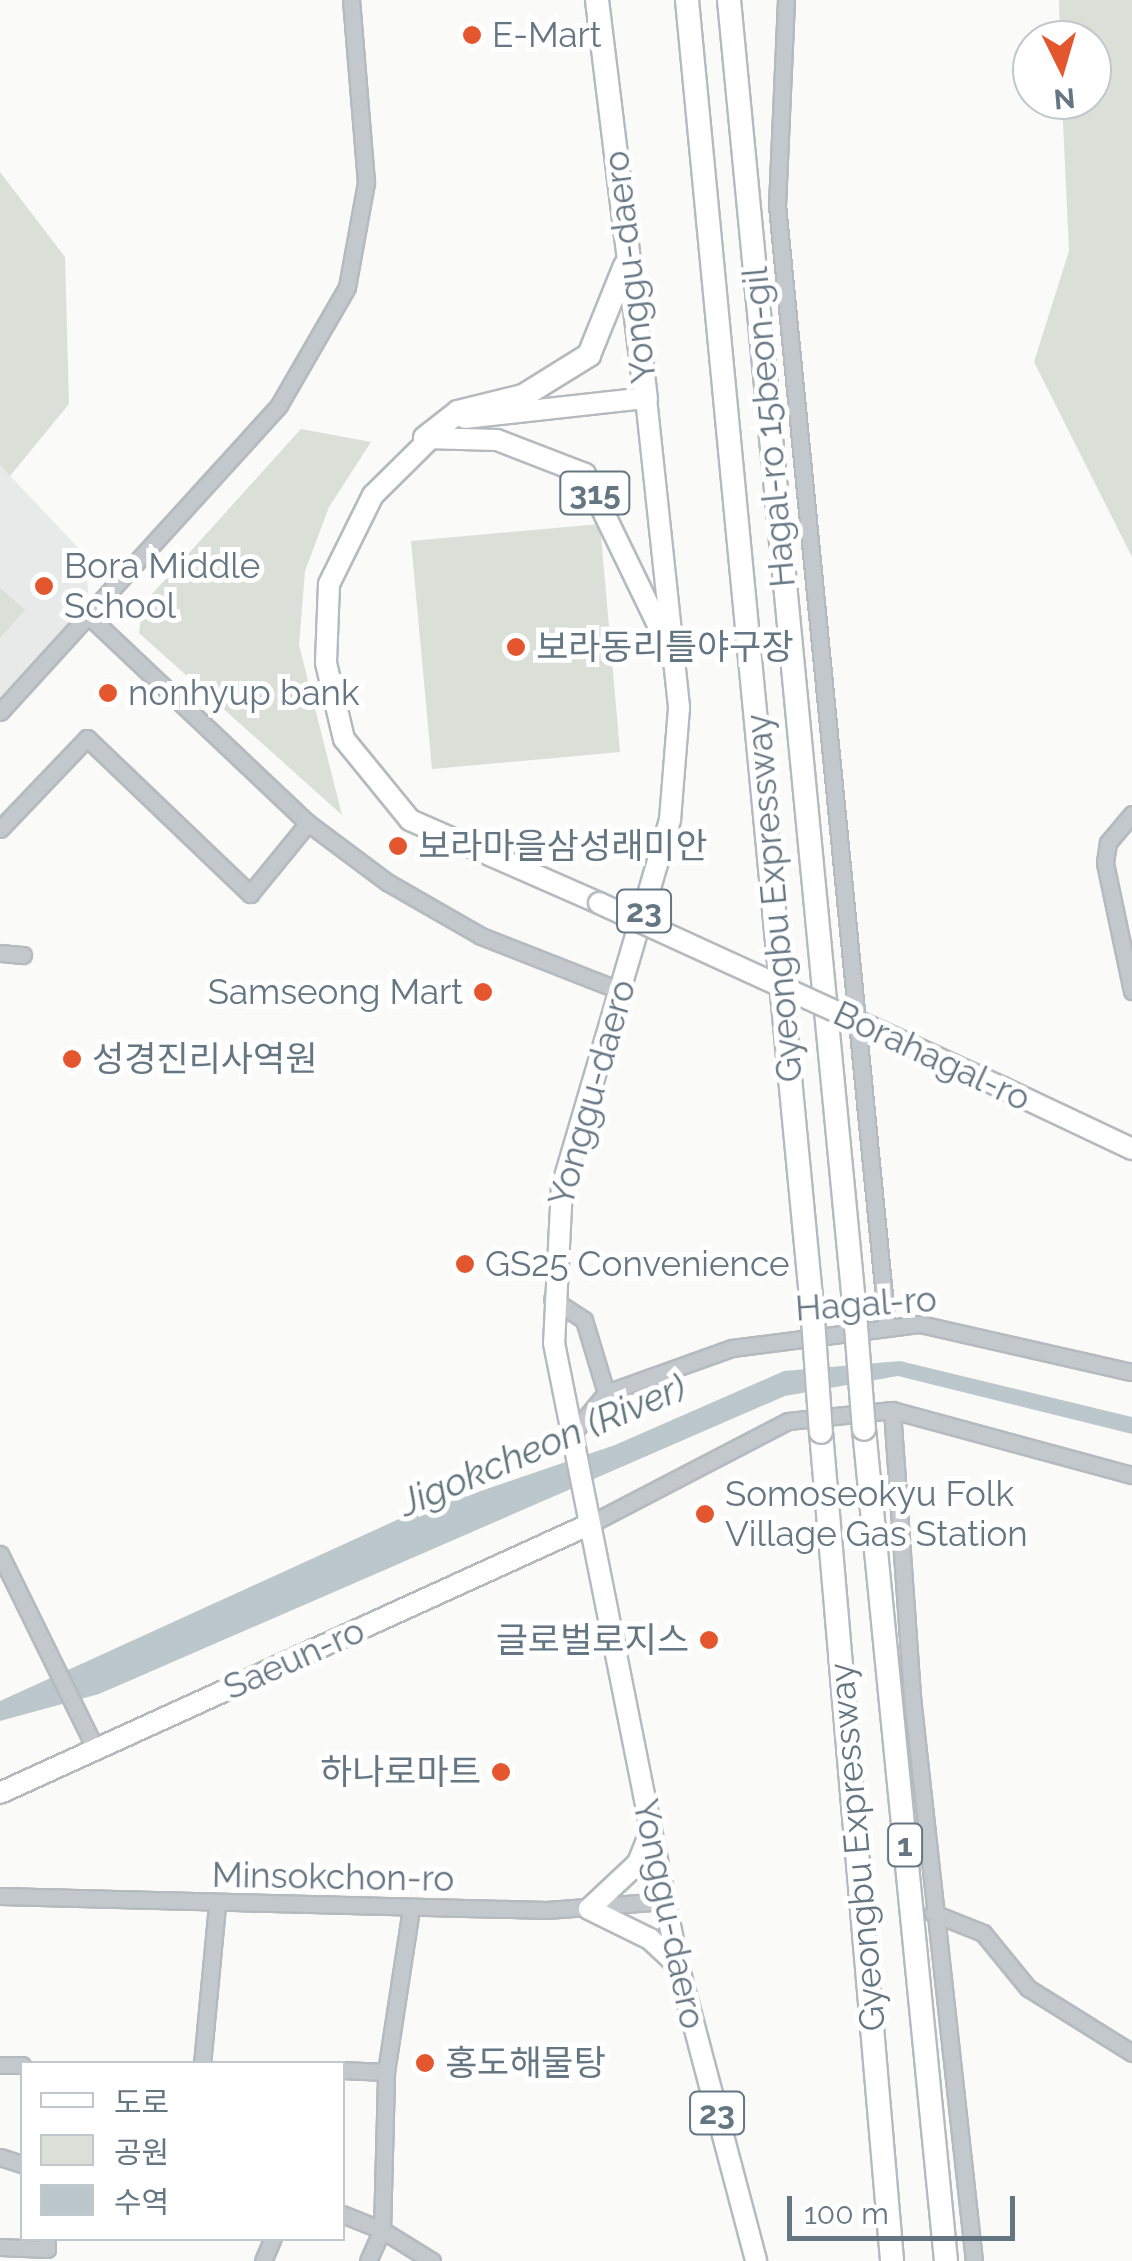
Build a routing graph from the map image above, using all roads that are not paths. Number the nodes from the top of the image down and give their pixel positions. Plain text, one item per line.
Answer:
1 (350, 0) edge
2 (588, 0) edge
3 (597, 0) edge
4 (612, 0) edge
5 (687, 0) edge
6 (728, 0) edge
7 (786, 0) edge
8 (610, 85) junction
9 (628, 258) junction
10 (646, 398) junction
11 (425, 438) junction
12 (91, 618) junction
13 (676, 664) junction
14 (0, 712) edge
15 (1132, 814) edge
16 (308, 823) junction
17 (0, 830) edge
18 (0, 952) edge
19 (23, 955) dead end
20 (1132, 990) edge
21 (621, 992) junction
22 (1132, 1149) edge
23 (552, 1299) junction
24 (886, 1326) junction
25 (1130, 1370) edge
26 (606, 1393) junction
27 (892, 1410) junction
28 (570, 1425) junction
29 (1132, 1476) edge
30 (587, 1515) junction
31 (0, 1554) edge
32 (89, 1737) junction
33 (0, 1794) edge
34 (650, 1833) junction
35 (0, 1896) edge
36 (665, 1901) junction
37 (217, 1905) junction
38 (411, 1909) junction
39 (588, 1910) junction
40 (933, 1913) junction
41 (678, 1965) junction
42 (1132, 2053) edge
43 (202, 2061) edge
44 (345, 2070) edge
45 (386, 2072) junction
46 (345, 2215) edge
47 (382, 2230) junction
48 (0, 2247) edge
49 (47, 2250) edge
50 (368, 2261) edge
51 (432, 2261) edge
52 (756, 2261) edge
53 (892, 2261) edge
54 (946, 2261) edge
55 (974, 2261) edge

1 - 12 street
2 - 8 highway
3 - 8 highway, Yonggu-daero / 23
4 - 8 highway
5 - 53 highway, Gyeongbu Expressway / 1, bridge
6 - 54 highway, Gyeongbu Expressway / 1, bridge
7 - 24 street, Hagal-ro 15beon-gil
8 - 9 highway, Yonggu-daero / 23
9 - 10 highway, Yonggu-daero / 23
9 - 11 highway
10 - 11 main road, Borahagal-ro
10 - 13 main road, Yonggu-daero / 23
11 - 13 main road, 315
11 - 22 main road, Borahagal-ro, bridge
12 - 14 street
12 - 16 street
13 - 21 main road, Yonggu-daero / 23
15 - 20 street
16 - 17 street
16 - 21 street
18 - 19 street
21 - 23 main road, Yonggu-daero / 23
23 - 26 street
23 - 28 main road, Yonggu-daero / 23
24 - 25 street, Hagal-ro
24 - 26 street, Hagal-ro
26 - 28 street
27 - 29 street
27 - 30 street
27 - 40 street
28 - 30 main road, 23
30 - 32 main road, Saeun-ro
30 - 34 main road, Yonggu-daero / 23
31 - 32 street
32 - 33 main road, Saeun-ro
34 - 36 main road, Yonggu-daero / 23
34 - 39 main road
35 - 37 street, Minsokchon-ro
36 - 39 street, Minsokchon-ro
36 - 41 main road, Yonggu-daero / 23
37 - 38 street, Minsokchon-ro
37 - 43 street
38 - 39 street, Minsokchon-ro
38 - 45 street
39 - 41 main road
40 - 42 street
40 - 55 street
41 - 52 main road, Yonggu-daero / 23
44 - 45 street
45 - 47 street
46 - 47 street
47 - 50 street
47 - 51 street
48 - 49 street

